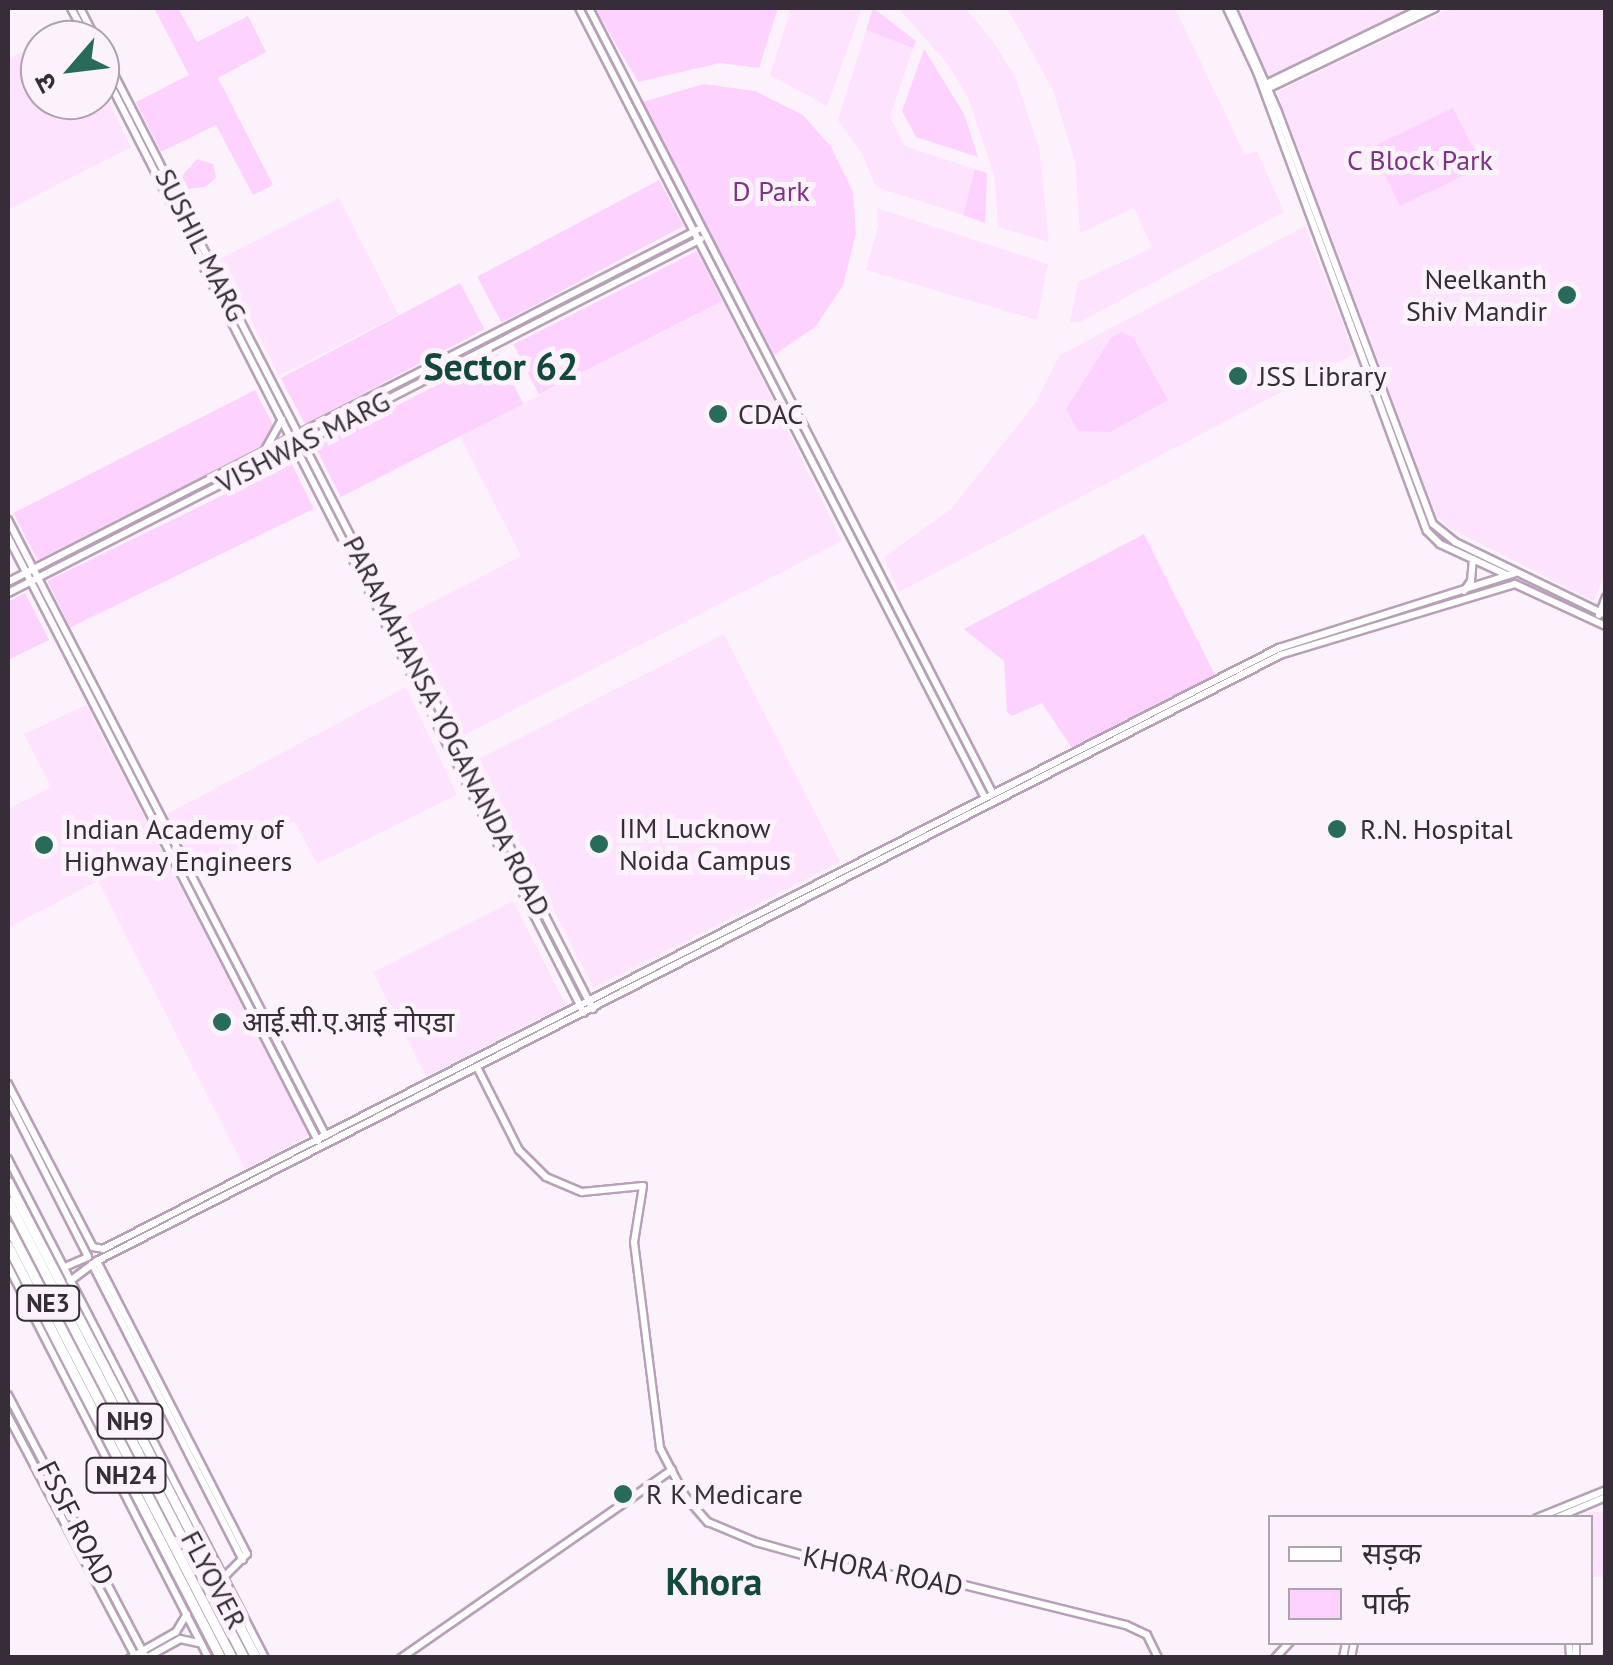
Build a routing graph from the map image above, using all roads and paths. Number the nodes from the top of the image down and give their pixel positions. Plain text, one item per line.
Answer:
1 (580, 8) edge
2 (589, 8) edge
3 (1230, 8) edge
4 (1422, 8) edge
5 (1434, 8) edge
6 (1266, 87) junction
7 (120, 88) edge
8 (120, 103) edge
9 (700, 234) junction
10 (282, 419) junction
11 (295, 436) junction
12 (299, 444) junction
13 (264, 451) junction
14 (8, 520) edge
15 (8, 537) edge
16 (1473, 559) junction
17 (29, 571) junction
18 (1512, 575) junction
19 (34, 580) junction
20 (8, 582) edge
21 (1463, 592) junction
22 (8, 593) edge
23 (1606, 597) edge
24 (1603, 618) edge
25 (990, 798) junction
26 (726, 934) junction
27 (588, 1000) junction
28 (580, 1004) junction
29 (593, 1009) junction
30 (584, 1013) junction
31 (477, 1067) junction
32 (8, 1084) edge
33 (8, 1099) edge
34 (323, 1141) junction
35 (8, 1159) edge
36 (8, 1182) edge
37 (54, 1183) junction
38 (8, 1200) edge
39 (8, 1226) edge
40 (8, 1246) edge
41 (95, 1263) junction
42 (63, 1266) junction
43 (9, 1272) edge
44 (70, 1281) junction
45 (8, 1394) edge
46 (8, 1416) edge
47 (27, 1429) junction
48 (17, 1434) junction
49 (672, 1470) junction
50 (1606, 1493) edge
51 (1571, 1511) edge
52 (224, 1577) junction
53 (188, 1613) junction
54 (204, 1648) junction
55 (139, 1656) edge
56 (209, 1658) edge
57 (221, 1658) edge
58 (232, 1658) edge
59 (244, 1658) edge
60 (256, 1658) edge
61 (265, 1658) edge
62 (401, 1658) edge
63 (1158, 1658) edge

1 - 9 street
2 - 9 street
3 - 6 street
4 - 6 street
5 - 6 street
6 - 16 street
6 - 18 street
7 - 11 street, SUSHIL MARG
8 - 10 street, SUSHIL MARG
9 - 11 street, VISHWAS MARG
9 - 12 street, VISHWAS MARG
9 - 25 street
10 - 11 street, SUSHIL MARG
10 - 13 street
11 - 12 street, SUSHIL MARG
11 - 13 street, VISHWAS MARG
12 - 19 street, VISHWAS MARG
12 - 27 street, PARAMAHANSA YOGANANDA ROAD
12 - 28 street, PARAMAHANSA YOGANANDA ROAD
13 - 17 street, VISHWAS MARG
14 - 17 street
15 - 17 street
16 - 18 street
16 - 21 street
17 - 19 street
17 - 20 street, VISHWAS MARG
18 - 21 street
18 - 24 street
19 - 22 street, VISHWAS MARG
19 - 34 street
21 - 25 street
23 - 24 street
24 - 25 street
25 - 26 street
26 - 27 street
26 - 29 street
27 - 28 street
27 - 29 street, PARAMAHANSA YOGANANDA ROAD
28 - 30 street, PARAMAHANSA YOGANANDA ROAD
28 - 34 street
29 - 30 street
30 - 31 street
31 - 34 street
31 - 49 street, KHORA ROAD
32 - 37 street
33 - 37 street
34 - 37 street
34 - 41 street
35 - 42 street
36 - 60 highway, FLYOVER / NH9
37 - 42 street
38 - 59 highway, NE3
39 - 58 highway, NE3
40 - 57 highway, NH24
41 - 44 street
41 - 52 street
42 - 44 street
43 - 53 street
44 - 52 street
45 - 47 street, FSSF ROAD
46 - 48 street, FSSF ROAD
47 - 48 street
47 - 55 street, FSSF ROAD
48 - 55 street, FSSF ROAD
49 - 62 street
49 - 63 street, KHORA ROAD
50 - 51 street
52 - 61 street
53 - 54 street
53 - 55 street
54 - 55 street
54 - 56 street

